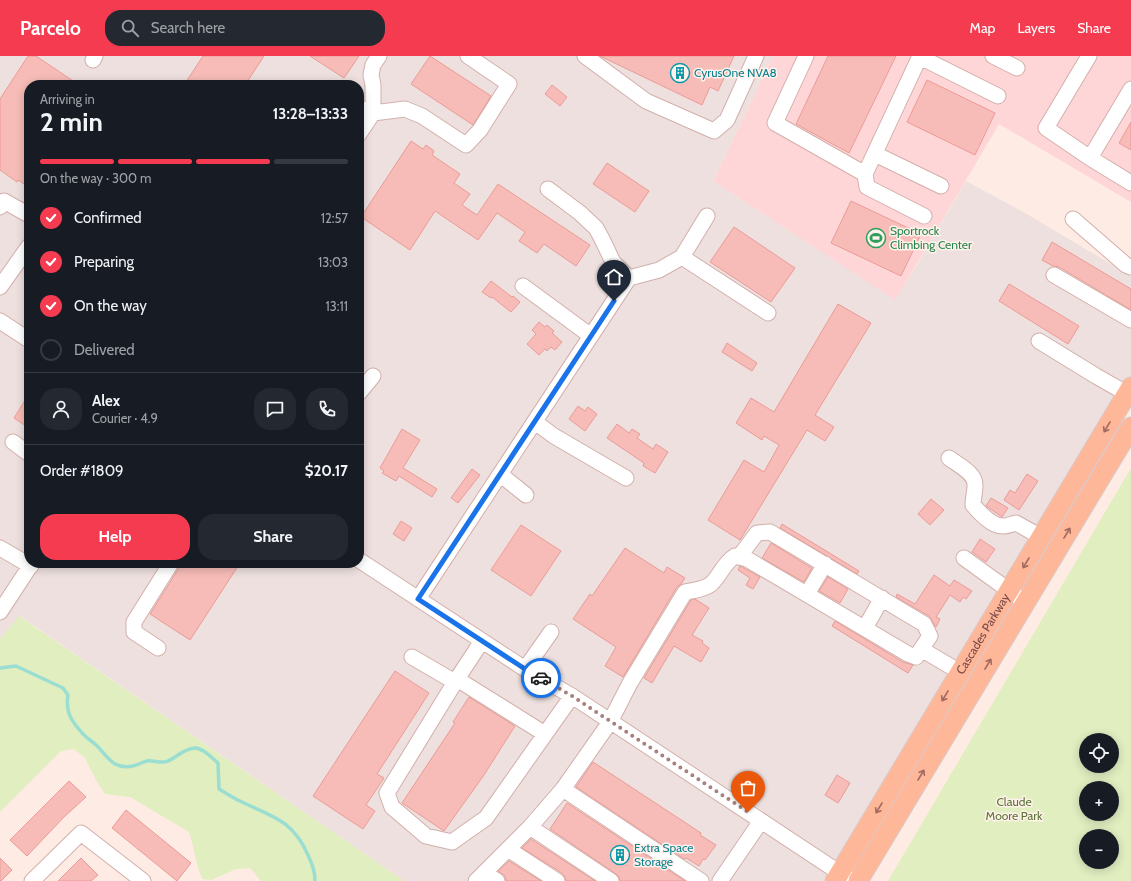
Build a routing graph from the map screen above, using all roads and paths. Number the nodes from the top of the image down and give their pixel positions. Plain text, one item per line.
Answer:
1 (379, 56) edge
2 (468, 56) edge
3 (585, 56) edge
4 (756, 56) edge
5 (806, 56) edge
6 (993, 56) edge
7 (1089, 56) edge
8 (920, 57) edge
9 (1017, 68) dead end
10 (1131, 89) edge
11 (998, 96) dead end
12 (364, 110) edge
13 (373, 113) junction
14 (364, 126) edge
15 (875, 154) junction
16 (1090, 158) junction
17 (865, 174) junction
18 (1131, 182) edge
19 (941, 186) dead end
20 (548, 188) dead end
21 (0, 207) edge
22 (24, 212) edge
23 (707, 216) dead end
24 (924, 216) dead end
25 (1073, 219) dead end
26 (24, 253) edge
27 (682, 257) junction
28 (1131, 267) edge
29 (1054, 275) dead end
30 (629, 278) junction
31 (523, 286) dead end
32 (0, 287) edge
33 (768, 313) dead end
34 (1131, 320) edge
35 (0, 321) edge
36 (591, 336) junction
37 (24, 337) edge
38 (1039, 341) dead end
39 (373, 376) dead end
40 (364, 387) edge
41 (1130, 392) edge
42 (535, 422) junction
43 (1131, 427) edge
44 (13, 442) dead end
45 (24, 450) edge
46 (949, 458) dead end
47 (501, 475) junction
48 (626, 478) dead end
49 (526, 495) dead end
50 (1041, 537) junction
51 (0, 548) edge
52 (739, 557) junction
53 (964, 558) dead end
54 (24, 560) edge
55 (364, 563) edge
56 (825, 564) junction
57 (29, 568) edge
58 (168, 568) edge
59 (1009, 591) junction
60 (807, 594) junction
61 (882, 598) junction
62 (418, 599) junction
63 (1025, 602) junction
64 (0, 612) edge
65 (865, 628) junction
66 (550, 632) dead end
67 (482, 640) junction
68 (158, 648) dead end
69 (921, 649) junction
70 (412, 657) dead end
71 (525, 669) junction
72 (960, 672) junction
73 (456, 680) junction
74 (572, 696) junction
75 (610, 722) junction
76 (545, 734) junction
77 (564, 789) junction
78 (761, 821) junction
79 (530, 827) junction
80 (508, 849) junction
81 (480, 877) edge
82 (842, 878) edge
83 (32, 881) edge
84 (143, 881) edge
85 (497, 881) edge
86 (557, 881) edge
87 (611, 881) edge
88 (701, 881) edge
89 (720, 881) edge
90 (858, 881) edge

1 - 13 street
2 - 13 street
3 - 4 street
5 - 17 street
6 - 9 street
7 - 16 street
8 - 11 street
8 - 15 street
10 - 16 street
12 - 13 street
13 - 14 street
15 - 17 street
15 - 19 street
16 - 18 street
17 - 24 street
20 - 30 street
21 - 22 street
23 - 27 street
25 - 28 street
26 - 32 street
27 - 30 street
27 - 33 street
29 - 34 street
30 - 36 street
31 - 36 street
35 - 37 street
36 - 42 street
38 - 41 street
39 - 40 street
41 -> 50 main road, Cascades Parkway
42 - 47 street
42 - 48 street
63 -> 43 main road, Cascades Parkway
44 - 45 street
46 - 50 street
47 - 49 street
47 - 62 street
50 -> 59 main road, Cascades Parkway
51 - 54 street
52 - 56 street
52 - 60 street
52 - 75 street
53 - 59 street
55 - 62 street
56 - 60 street
56 - 61 street
57 - 64 street
58 - 68 street
59 - 63 street
59 - 72 main road, Cascades Parkway
60 - 65 street
61 - 65 street
61 - 69 street
62 - 67 street
90 -> 63 main road, Cascades Parkway
65 - 69 street
66 - 71 street
67 - 71 street
67 - 73 street
69 - 72 street
70 - 73 street
71 - 74 street
72 -> 82 main road, Cascades Parkway
73 - 76 street
73 - 76 street
74 - 75 street
74 - 76 street
75 - 77 street
75 - 78 street
77 - 79 street
77 - 88 street
78 - 82 street
78 - 89 street
79 - 80 street
79 - 87 street
80 - 81 street
80 - 86 street
81 - 85 street
83 - 84 street

